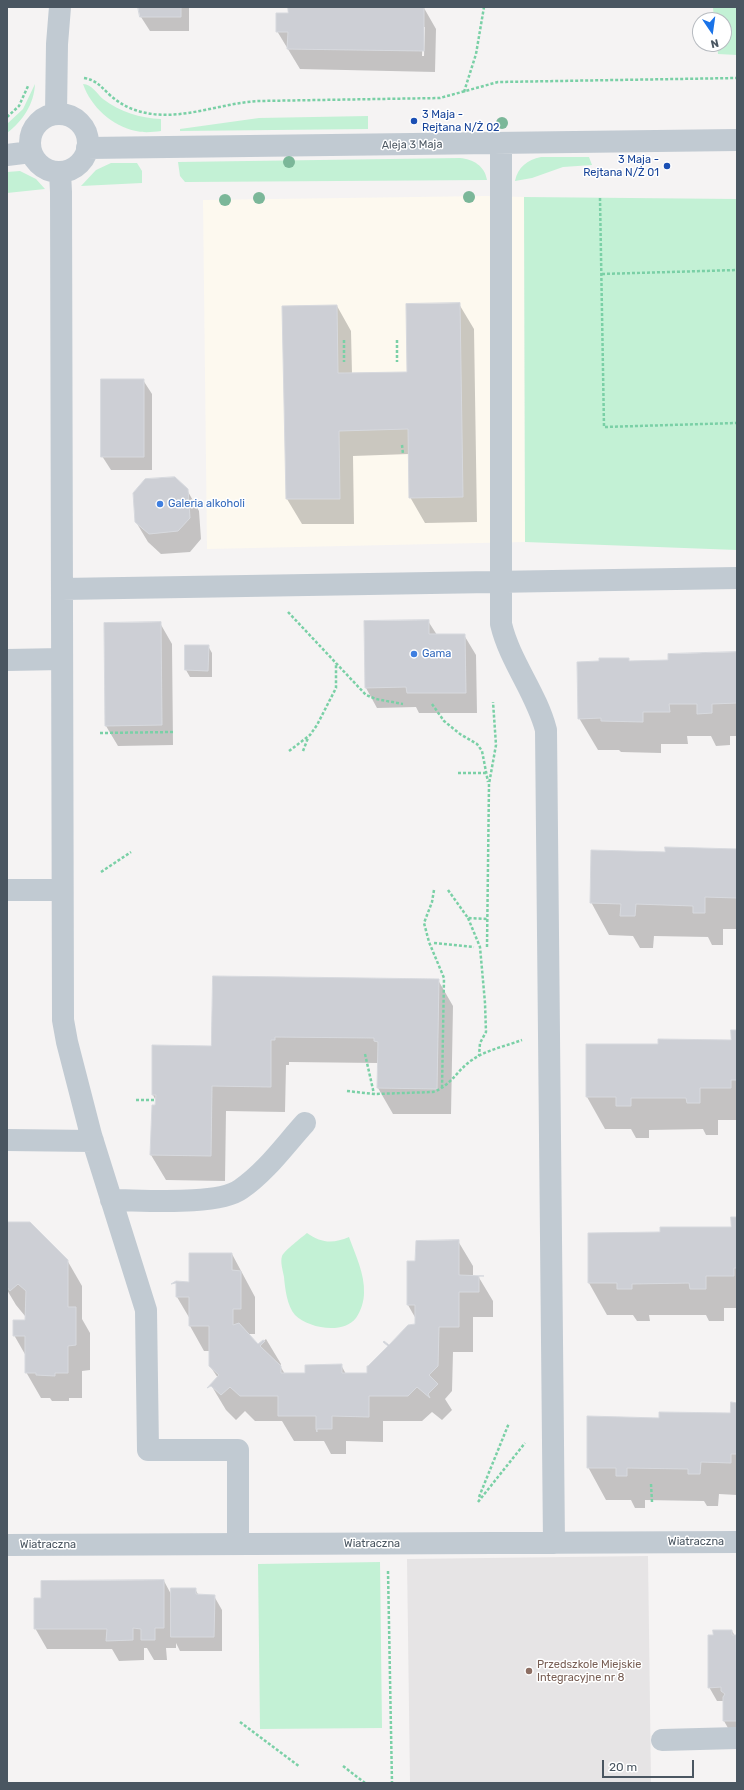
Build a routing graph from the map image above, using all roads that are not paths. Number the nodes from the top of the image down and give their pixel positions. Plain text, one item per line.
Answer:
1 (60, 7) edge
2 (56, 114) junction
3 (737, 140) edge
4 (501, 143) junction
5 (87, 148) junction
6 (31, 152) junction
7 (7, 155) edge
8 (60, 172) junction
9 (737, 578) edge
10 (501, 582) junction
11 (62, 589) junction
12 (62, 659) junction
13 (7, 660) edge
14 (7, 890) edge
15 (62, 890) junction
16 (305, 1123) dead end
17 (7, 1140) edge
18 (93, 1141) junction
19 (112, 1200) junction
20 (737, 1542) edge
21 (554, 1543) junction
22 (238, 1544) junction
23 (7, 1545) edge
24 (737, 1738) edge
25 (662, 1740) dead end

1 - 2 street
2 - 5 street
2 - 6 street
3 - 4 street, Aleja 3 Maja
4 - 5 street, Aleja 3 Maja
4 - 10 street
5 - 8 street
6 - 7 street
6 - 8 street
8 - 11 street
9 - 10 street
10 - 11 street
10 - 21 street
11 - 12 street
12 - 13 street
12 - 15 street
14 - 15 street
15 - 18 street
16 - 19 street
17 - 18 street
18 - 19 street
19 - 22 street
20 - 21 street, Wiatraczna
21 - 22 street, Wiatraczna
22 - 23 street, Wiatraczna
24 - 25 street

